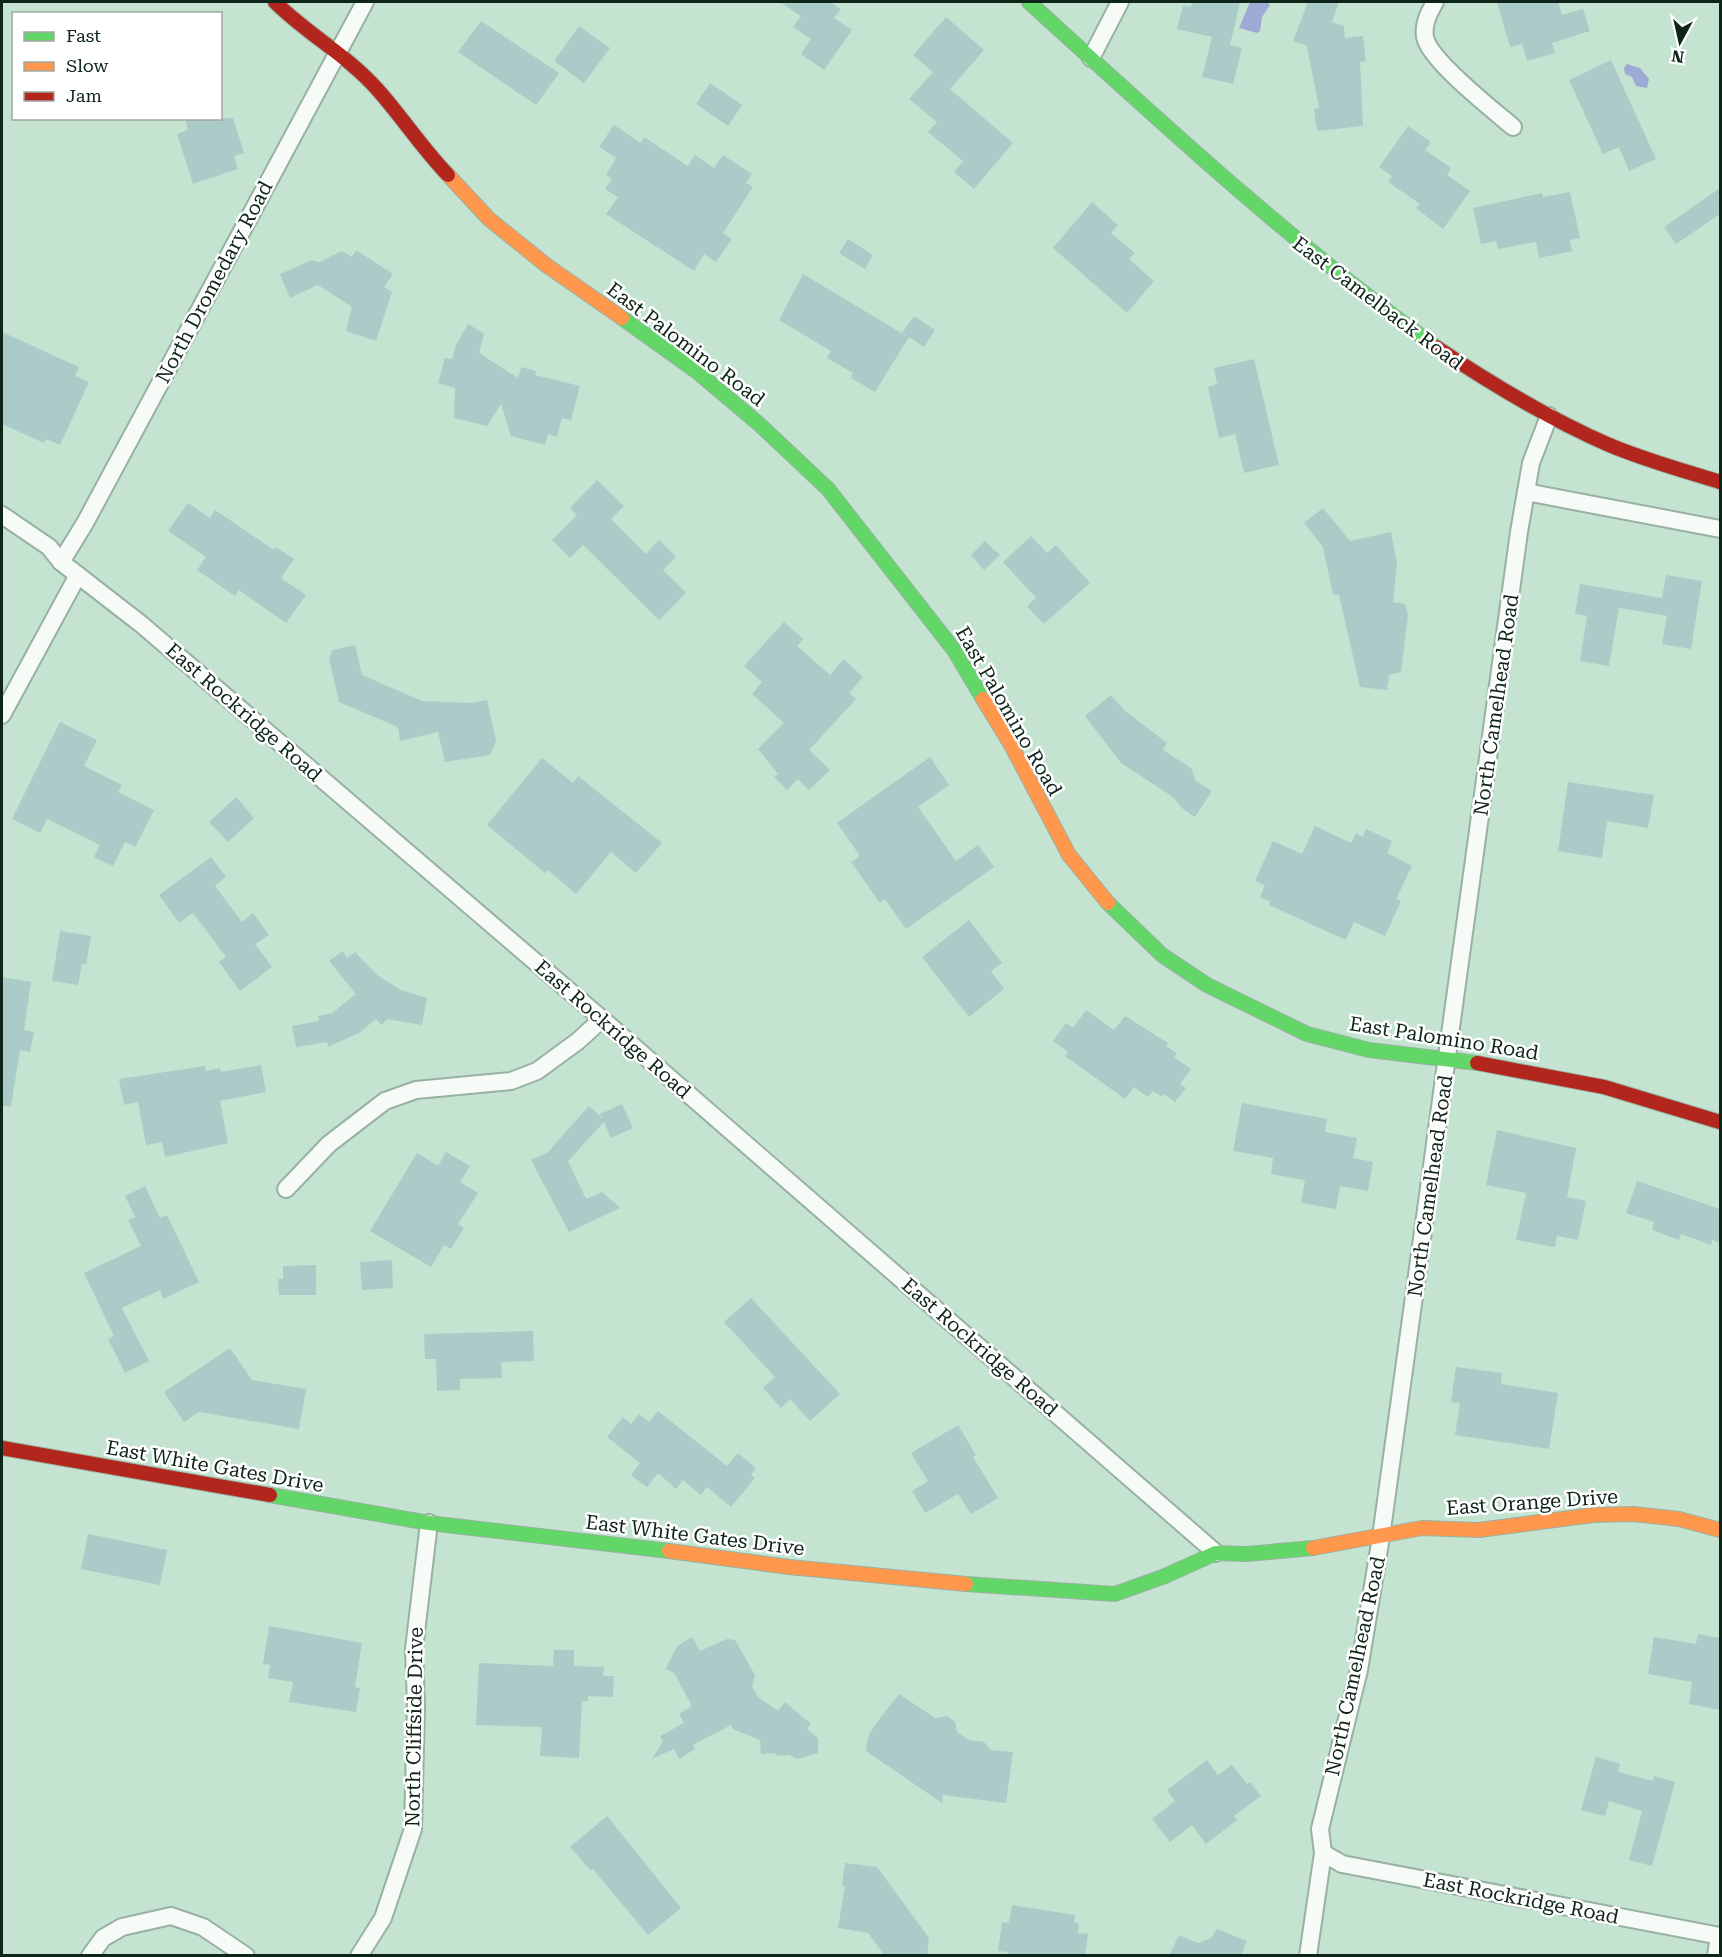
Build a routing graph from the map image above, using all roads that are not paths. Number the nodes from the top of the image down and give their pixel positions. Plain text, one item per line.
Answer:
1 (275, 2) edge
2 (365, 2) edge
3 (1029, 2) edge
4 (1120, 2) edge
5 (1435, 2) edge
6 (338, 51) junction
7 (1091, 58) junction
8 (1513, 127) dead end
9 (1549, 416) junction
10 (1720, 482) edge
11 (1527, 492) junction
12 (2, 515) edge
13 (1720, 529) edge
14 (61, 562) junction
15 (78, 575) junction
16 (2, 715) edge
17 (602, 1019) junction
18 (1448, 1061) junction
19 (1720, 1122) edge
20 (286, 1189) dead end
21 (2, 1448) edge
22 (429, 1523) junction
23 (1720, 1530) edge
24 (1381, 1537) junction
25 (1216, 1553) junction
26 (1323, 1853) junction
27 (1720, 1936) edge
28 (90, 1956) edge
29 (246, 1956) edge
30 (358, 1956) edge
31 (1308, 1956) edge
32 (1716, 1956) edge

1 - 6 street, East Palomino Road
2 - 6 street, North Dromedary Road
3 - 7 street, East Camelback Road
4 - 7 street
5 - 8 street
6 - 14 street, North Dromedary Road
6 - 18 street, East Palomino Road
7 - 9 street, East Camelback Road
9 - 10 street, East Camelback Road
9 - 11 street, North Camelhead Road
11 - 13 street
11 - 18 street, North Camelhead Road
12 - 14 street, East Rockridge Road
14 - 15 street, East Rockridge Road
15 - 16 street
15 - 17 street, East Rockridge Road
17 - 20 street
17 - 25 street, East Rockridge Road
18 - 19 street, East Palomino Road
18 - 24 street, North Camelhead Road
21 - 22 street, East White Gates Drive
22 - 25 street, East White Gates Drive
22 - 30 street, North Cliffside Drive
23 - 24 street, East Orange Drive
24 - 25 street, East White Gates Drive
24 - 26 street, North Camelhead Road
26 - 27 street, East Rockridge Road
26 - 31 street, North Camelhead Road
27 - 32 street
28 - 29 street

